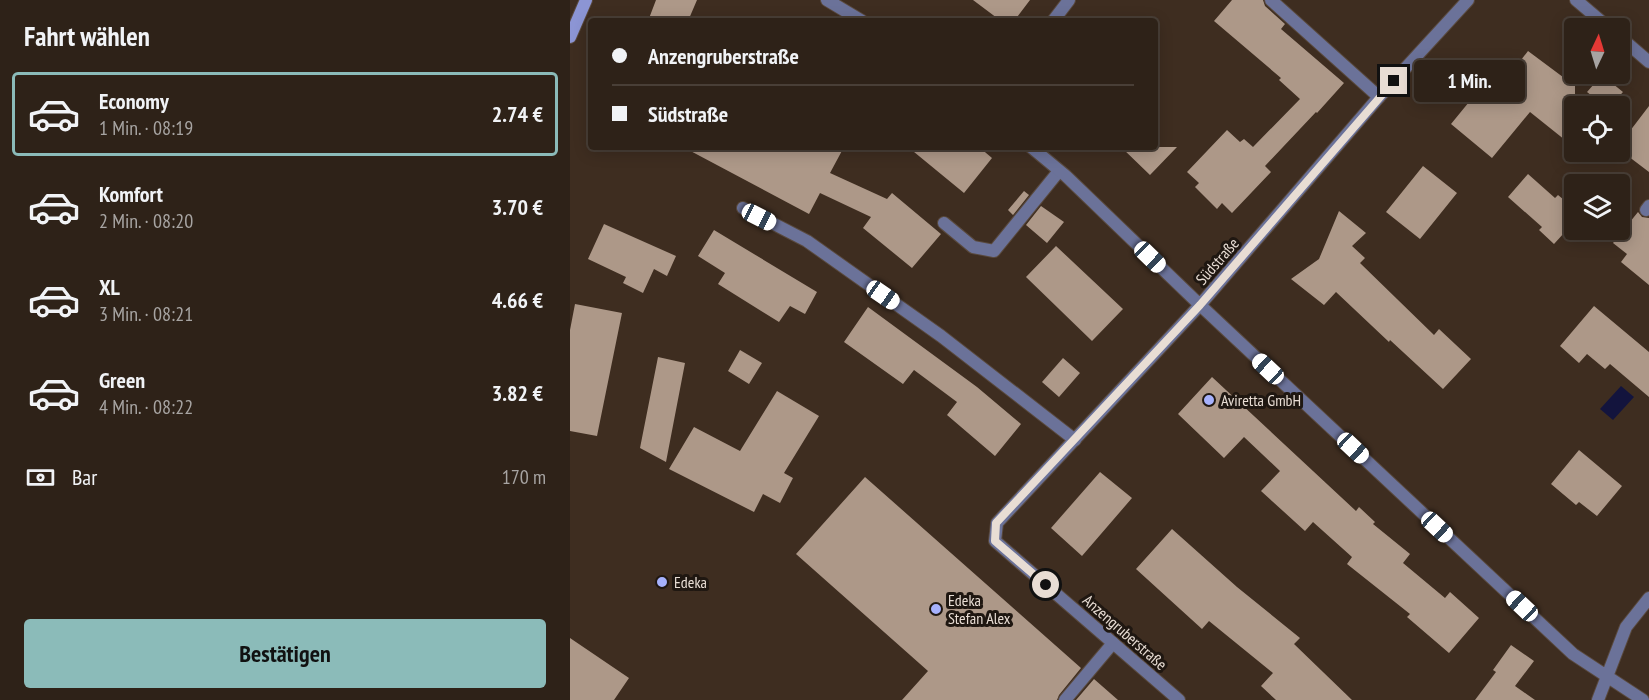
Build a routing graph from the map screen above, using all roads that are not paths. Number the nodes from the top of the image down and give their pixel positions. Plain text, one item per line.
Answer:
1 (586, 0) edge
2 (826, 0) edge
3 (1069, 0) edge
4 (1271, 0) edge
5 (1468, 0) edge
6 (1576, 0) edge
7 (857, 18) edge
8 (1055, 18) edge
9 (1598, 18) edge
10 (570, 37) edge
11 (1630, 46) edge
12 (1649, 62) edge
13 (1379, 97) junction
14 (1034, 150) edge
15 (1059, 171) junction
16 (743, 208) dead end
17 (944, 223) dead end
18 (1200, 305) junction
19 (1075, 440) junction
20 (995, 541) joint
21 (1649, 598) edge
22 (1113, 643) junction
23 (1608, 676) junction
24 (1065, 700) edge
25 (1179, 700) edge
26 (1598, 700) edge
27 (1643, 700) edge

1 - 10 main road
2 - 7 street
3 - 8 street
4 - 13 street
5 - 13 street, Südstraße
6 - 9 street
11 - 12 street
13 - 18 street, Südstraße
14 - 15 street
15 - 17 street
15 - 18 street
16 - 19 street
18 - 19 street, Südstraße
18 - 23 street
19 - 20 street, Südstraße
20 - 22 street, Anzengruberstraße
21 - 23 street
22 - 24 street
22 - 25 street, Anzengruberstraße
23 - 26 street
23 - 27 street

